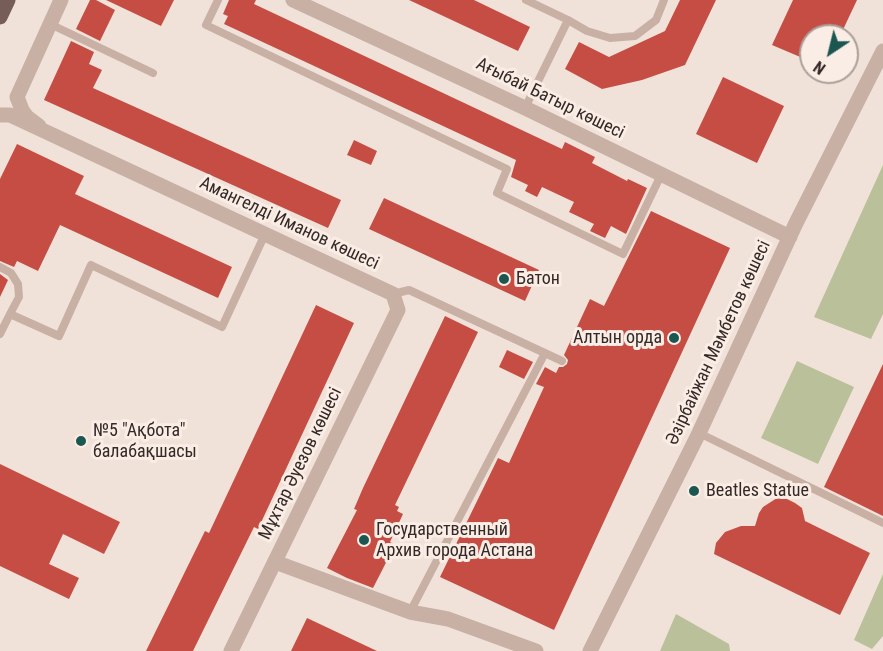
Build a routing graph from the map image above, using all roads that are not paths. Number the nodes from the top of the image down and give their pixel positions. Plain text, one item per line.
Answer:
1 (8, 0) edge
2 (61, 0) edge
3 (218, 0) edge
4 (293, 0) edge
5 (526, 0) edge
6 (664, 0) edge
7 (0, 16) edge
8 (568, 20) junction
9 (50, 24) junction
10 (883, 51) edge
11 (153, 73) dead end
12 (525, 108) junction
13 (0, 115) edge
14 (50, 134) junction
15 (661, 175) junction
16 (265, 234) junction
17 (789, 237) junction
18 (0, 267) edge
19 (393, 294) junction
20 (10, 314) junction
21 (0, 334) edge
22 (545, 353) junction
23 (562, 361) dead end
24 (699, 433) junction
25 (883, 523) edge
26 (274, 562) junction
27 (410, 612) junction
28 (231, 651) edge
29 (536, 651) edge
30 (590, 651) edge

1 - 7 main road
2 - 9 street
3 - 15 lane
4 - 12 street, Ағыбай Батыр көшесі
5 - 8 lane
6 - 8 lane
8 - 12 lane
9 - 11 lane
9 - 14 street
10 - 17 street, Әзірбайжан Мәмбетов көшесі
12 - 15 street, Ағыбай Батыр көшесі
13 - 14 street, Амангелді Иманов көшесі
14 - 16 street, Амангелді Иманов көшесі
15 - 17 street, Ағыбай Батыр көшесі
16 - 19 street, Амангелді Иманов көшесі
16 - 20 lane
17 - 24 street, Әзірбайжан Мәмбетов көшесі
18 - 20 lane
19 - 22 lane, Амангелді Иманов көшесі
19 - 26 street, Мұхтар Әуезов көшесі
20 - 21 lane
22 - 23 lane, Амангелді Иманов көшесі
22 - 27 lane
24 - 25 lane
24 - 30 street, Әзірбайжан Мәмбетов көшесі
26 - 27 street
26 - 28 street, Мұхтар Әуезов көшесі
27 - 29 street

